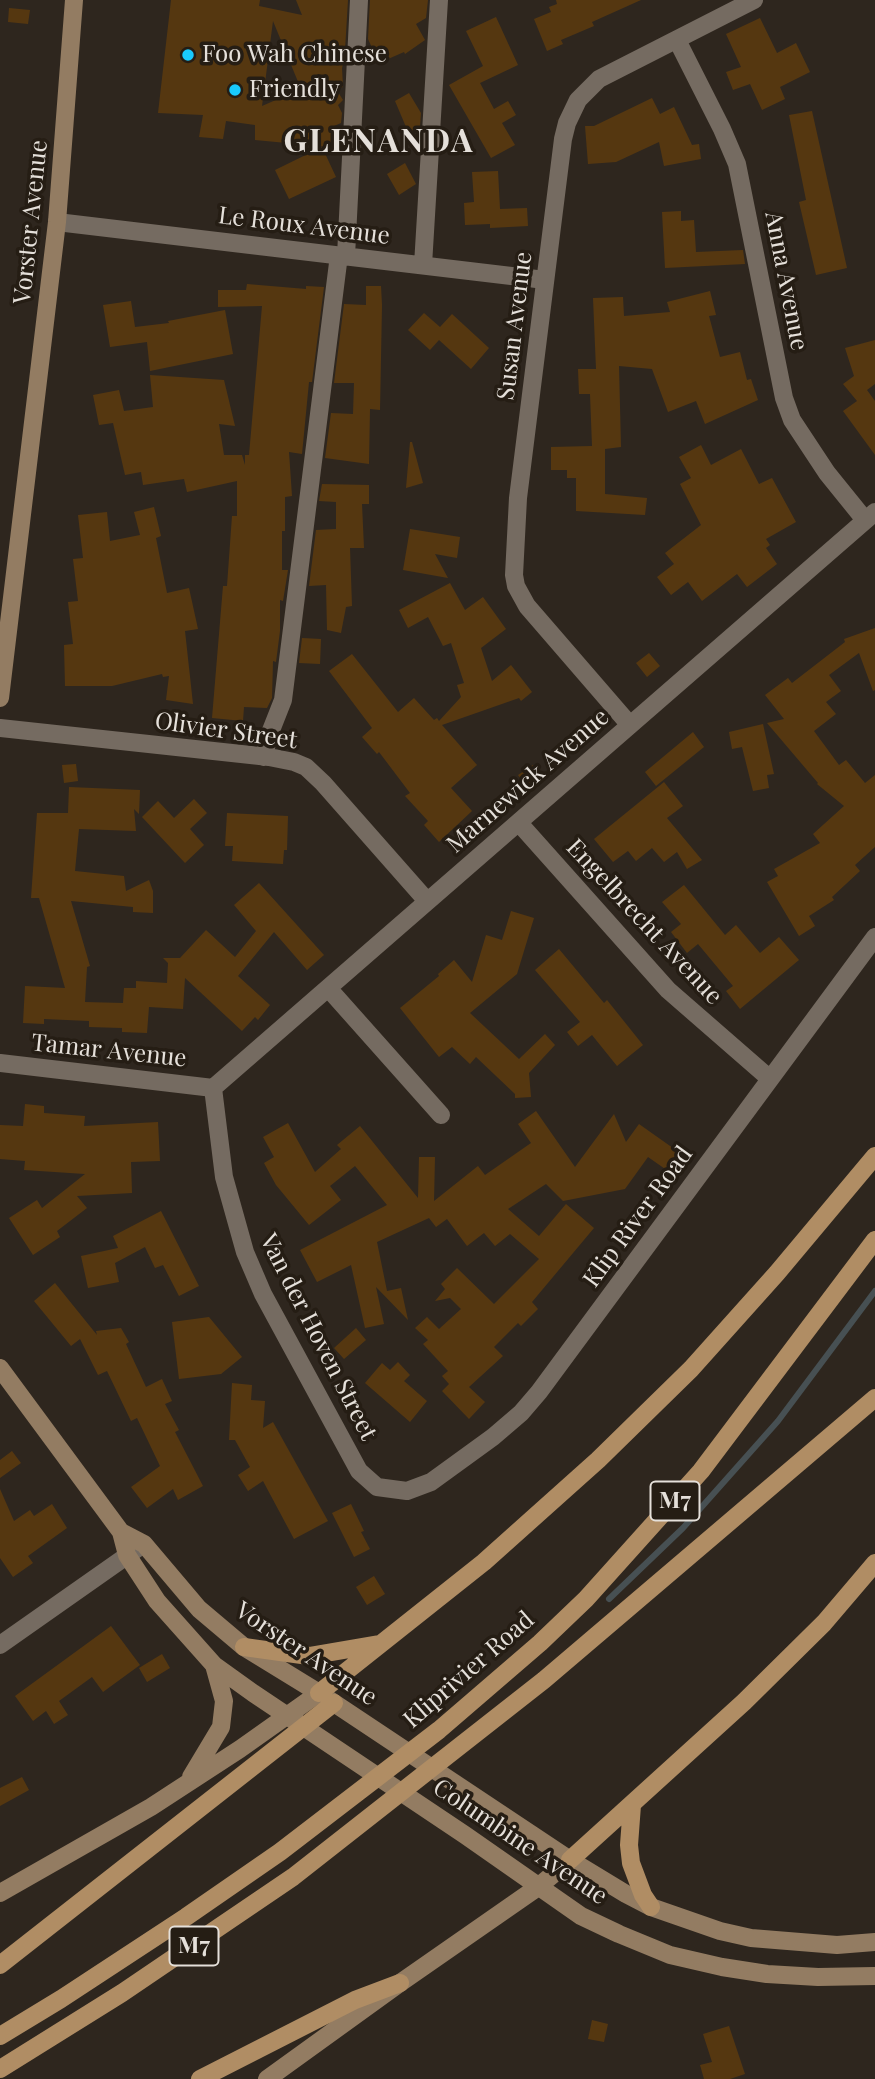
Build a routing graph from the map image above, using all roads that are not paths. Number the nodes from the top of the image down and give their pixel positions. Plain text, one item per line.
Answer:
1 (74, 0) edge
2 (359, 0) edge
3 (439, 0) edge
4 (754, 0) edge
5 (677, 40) junction
6 (57, 222) junction
7 (342, 255) junction
8 (423, 265) junction
9 (545, 280) junction
10 (870, 516) edge
11 (0, 698) edge
12 (629, 724) junction
13 (0, 728) edge
14 (264, 757) junction
15 (519, 823) junction
16 (428, 901) junction
17 (875, 937) edge
18 (328, 988) junction
19 (0, 1063) edge
20 (769, 1078) junction
21 (213, 1088) junction
22 (442, 1115) dead end
23 (875, 1156) edge
24 (875, 1240) edge
25 (0, 1369) edge
26 (875, 1398) edge
27 (407, 1491) joint
28 (121, 1532) junction
29 (144, 1544) junction
30 (127, 1555) junction
31 (875, 1563) edge
32 (383, 1643) junction
33 (0, 1645) edge
34 (244, 1647) junction
35 (214, 1665) junction
36 (327, 1698) junction
37 (287, 1716) junction
38 (304, 1728) junction
39 (443, 1776) joint
40 (387, 1782) joint
41 (186, 1784) junction
42 (632, 1805) junction
43 (570, 1860) junction
44 (538, 1887) junction
45 (0, 1892) edge
46 (651, 1907) junction
47 (875, 1942) edge
48 (0, 1965) edge
49 (872, 1977) edge
50 (400, 1983) junction
51 (0, 2036) edge
52 (0, 2069) edge
53 (200, 2079) edge
54 (267, 2079) edge

1 - 6 main road, Vorster Avenue
2 - 7 street
3 - 8 street
4 - 5 street, Susan Avenue
5 - 9 street, Susan Avenue
5 - 10 street, Anna Avenue
6 - 7 street, Le Roux Avenue
6 - 11 main road, Vorster Avenue
7 - 8 street, Le Roux Avenue
7 - 14 street
8 - 9 street, Le Roux Avenue
9 - 12 street, Susan Avenue
10 - 12 street, Marnewick Avenue
12 - 15 street, Marnewick Avenue
13 - 14 street, Olivier Street
14 - 16 street, Olivier Street
15 - 16 street, Marnewick Avenue
15 - 20 street, Engelbrecht Avenue
16 - 18 street, Marnewick Avenue
17 - 20 street, Klip River Road
18 - 21 street, Marnewick Avenue
18 - 22 street
19 - 21 street, Tamar Avenue
20 - 27 street, Klip River Road
21 - 27 street, Van der Hoven Street
23 - 32 main road
24 - 51 main road, Kliprivier Road / M7
25 - 28 main road, Vorster Avenue
26 - 52 main road, M7
28 - 29 main road, Vorster Avenue
28 - 30 main road, Vorster Avenue
29 - 30 street
29 - 34 main road, Vorster Avenue
30 - 33 street
30 - 35 main road, Vorster Avenue
31 - 42 main road
32 - 34 main road
32 - 36 main road
34 - 36 main road, Vorster Avenue
35 - 37 main road, Vorster Avenue
35 - 41 main road
36 - 37 main road
36 - 38 main road
36 - 39 main road, Vorster Avenue
37 - 38 main road, Vorster Avenue
37 - 41 main road
38 - 40 main road, Vorster Avenue
38 - 48 main road
39 - 43 main road, Columbine Avenue
40 - 44 main road, Columbine Avenue
41 - 45 main road
42 - 43 main road
42 - 46 main road
43 - 44 main road
43 - 46 main road, Columbine Avenue
44 - 49 main road, Columbine Avenue
44 - 50 main road
46 - 47 main road, Columbine Avenue
50 - 53 main road
50 - 54 main road

